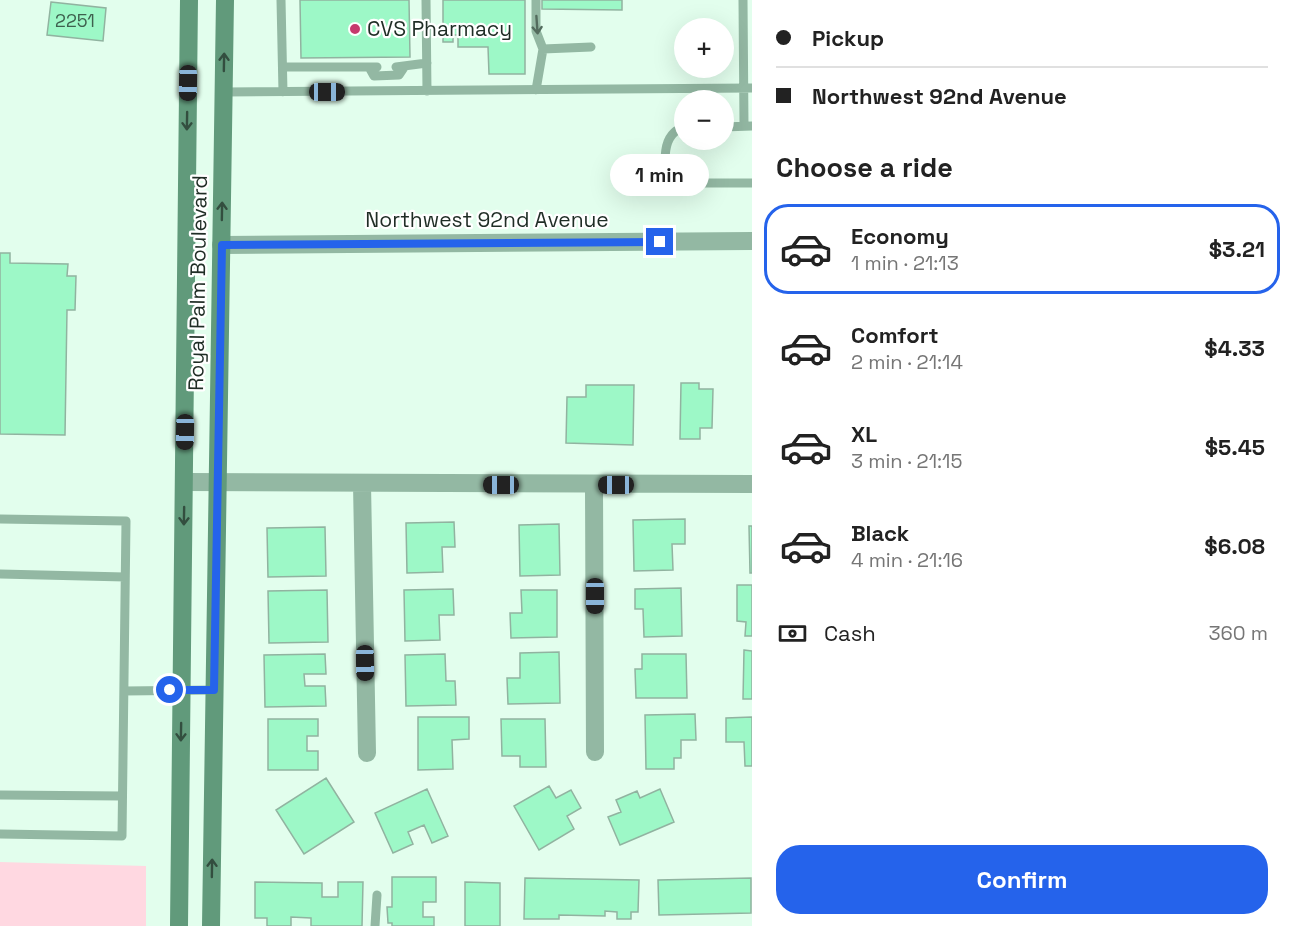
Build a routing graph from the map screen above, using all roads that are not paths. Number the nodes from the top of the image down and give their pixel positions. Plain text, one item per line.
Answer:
1 (189, 0) edge
2 (225, 0) edge
3 (281, 0) edge
4 (426, 0) edge
5 (536, 0) edge
6 (743, 0) edge
7 (591, 47) dead end
8 (543, 49) junction
9 (427, 63) junction
10 (283, 67) junction
11 (749, 88) edge
12 (536, 90) junction
13 (427, 91) junction
14 (224, 92) junction
15 (283, 92) junction
16 (748, 126) edge
17 (674, 130) edge
18 (752, 183) edge
19 (752, 241) edge
20 (222, 245) junction
21 (185, 482) junction
22 (218, 483) junction
23 (362, 484) junction
24 (752, 484) edge
25 (594, 485) junction
26 (0, 519) edge
27 (0, 574) edge
28 (125, 577) junction
29 (124, 690) junction
30 (182, 690) junction
31 (214, 690) junction
32 (596, 752) dead end
33 (366, 753) dead end
34 (0, 795) edge
35 (122, 796) junction
36 (0, 834) edge
37 (377, 895) dead end
38 (179, 926) edge
39 (211, 926) edge
40 (375, 926) edge

1 -> 21 main road, Royal Palm Boulevard
14 -> 2 main road, Royal Palm Boulevard
3 - 10 lane
4 - 9 lane
5 -> 8 lane
6 - 11 lane
7 - 8 lane
8 - 12 lane
9 - 10 lane
9 - 13 lane
10 - 15 lane
11 - 12 lane
11 - 16 lane
12 - 13 lane
13 - 15 lane
14 - 15 lane
20 -> 14 main road, Royal Palm Boulevard
17 - 18 lane
19 - 20 street, Northwest 92nd Avenue
20 - 22 main road, Royal Palm Boulevard
21 - 22 street
21 -> 30 main road, Royal Palm Boulevard
22 - 23 street
22 - 31 main road, Royal Palm Boulevard
23 - 25 street
23 - 33 street
24 - 25 street
25 - 32 street
26 - 28 lane
27 - 28 lane
28 - 29 lane
29 - 30 lane
29 - 35 lane
30 - 31 lane
30 -> 38 main road, Royal Palm Boulevard
39 -> 31 main road, Royal Palm Boulevard
34 - 35 lane
35 - 36 lane
37 - 40 lane

